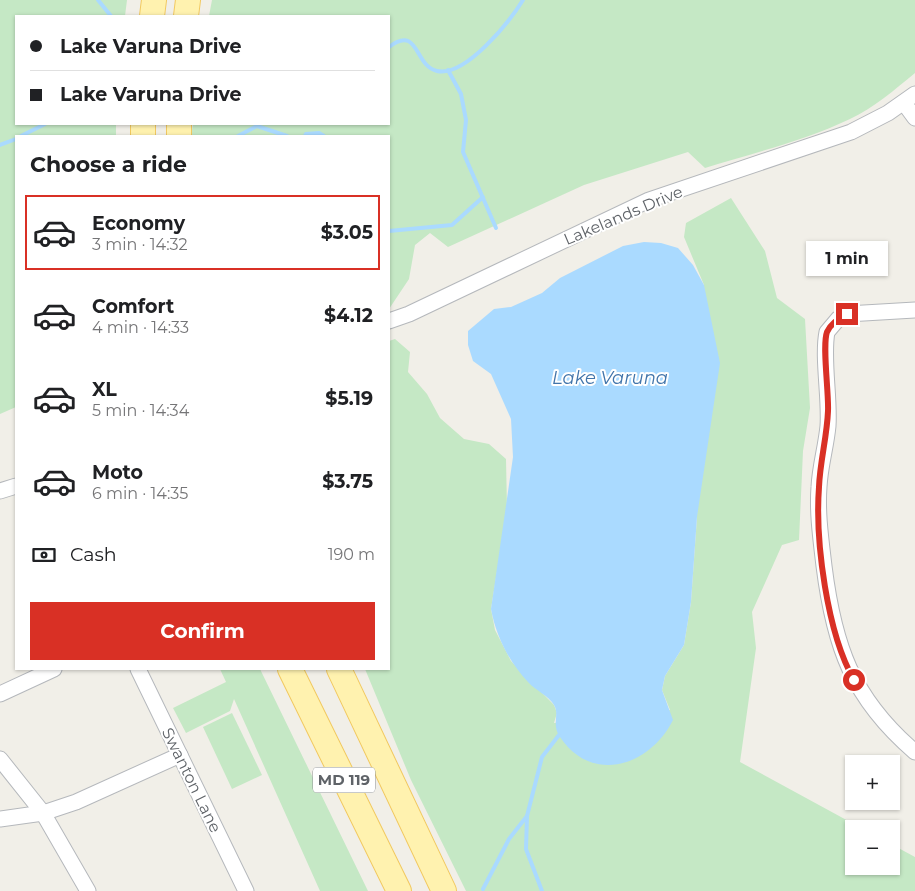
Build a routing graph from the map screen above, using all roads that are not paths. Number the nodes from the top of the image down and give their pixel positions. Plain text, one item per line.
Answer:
1 (154, 0) edge
2 (188, 0) edge
3 (152, 15) edge
4 (186, 15) edge
5 (909, 99) edge
6 (915, 118) edge
7 (915, 310) edge
8 (390, 321) edge
9 (15, 486) edge
10 (0, 492) edge
11 (52, 670) edge
12 (138, 670) edge
13 (290, 670) edge
14 (339, 670) edge
15 (0, 694) edge
16 (915, 752) edge
17 (180, 754) junction
18 (0, 759) edge
19 (43, 813) junction
20 (0, 819) edge
21 (88, 891) edge
22 (246, 891) edge
23 (399, 891) edge
24 (444, 891) edge

1 - 3 main road
2 - 4 main road
5 - 6 street
5 - 8 street, Lakelands Drive
7 - 16 street
9 - 10 street
11 - 15 street
12 - 17 street, Swanton Lane
13 - 23 main road, MD 119
14 - 24 main road, MD 119
17 - 19 street
17 - 22 street, Swanton Lane
18 - 19 street
19 - 20 street
19 - 21 street

